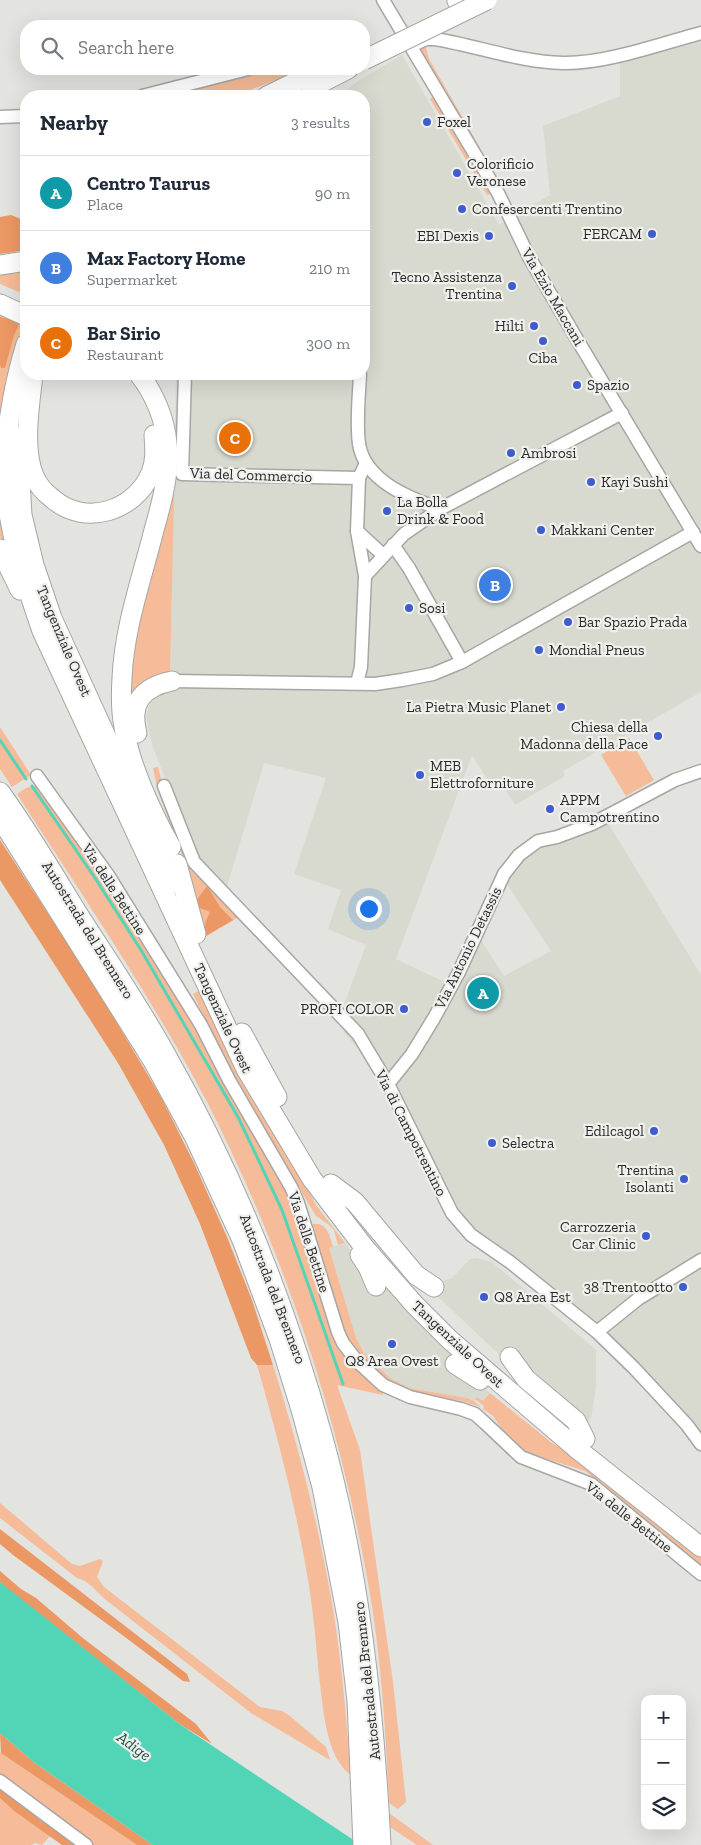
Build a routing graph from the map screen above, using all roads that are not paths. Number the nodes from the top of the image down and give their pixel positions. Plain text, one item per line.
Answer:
1 (383, 0) edge
2 (460, 0) edge
3 (487, 0) edge
4 (701, 33) edge
5 (370, 45) edge
6 (406, 48) junction
7 (370, 59) edge
8 (370, 65) edge
9 (224, 75) edge
10 (318, 75) edge
11 (166, 90) edge
12 (293, 90) edge
13 (20, 116) edge
14 (0, 117) edge
15 (20, 262) edge
16 (0, 265) edge
17 (0, 292) edge
18 (20, 300) edge
19 (0, 304) edge
20 (20, 313) edge
21 (20, 367) edge
22 (31, 380) edge
23 (32, 380) edge
24 (131, 380) edge
25 (144, 380) edge
26 (185, 380) edge
27 (360, 380) edge
28 (622, 413) junction
29 (366, 464) junction
30 (358, 478) junction
31 (440, 509) junction
32 (357, 531) junction
33 (693, 532) junction
34 (393, 545) junction
35 (701, 546) edge
36 (0, 550) edge
37 (383, 555) junction
38 (365, 576) junction
39 (42, 631) junction
40 (462, 662) junction
41 (172, 681) joint
42 (357, 683) junction
43 (701, 772) edge
44 (37, 776) dead end
45 (164, 786) dead end
46 (2, 804) edge
47 (171, 847) junction
48 (196, 934) junction
49 (388, 1084) junction
50 (312, 1179) junction
51 (331, 1184) junction
52 (701, 1260) edge
53 (376, 1286) dead end
54 (434, 1287) dead end
55 (597, 1332) junction
56 (510, 1357) dead end
57 (454, 1364) dead end
58 (581, 1443) junction
59 (701, 1444) edge
60 (701, 1531) edge
61 (701, 1547) edge
62 (701, 1574) edge
63 (0, 1781) edge
64 (86, 1845) edge
65 (364, 1845) edge
66 (381, 1845) edge

1 - 6 street, Via Ezio Maccani
2 - 5 highway
3 - 7 highway, bridge
4 - 6 street
6 - 8 street
6 - 28 street, Via Ezio Maccani
9 - 11 street
10 - 12 highway
13 - 14 street
15 - 16 highway
17 - 18 highway
19 - 20 highway
21 - 39 highway, Tangenziale Ovest
22 - 48 highway, Tangenziale Ovest
23 - 24 highway
25 - 47 highway
26 - 30 street, Via del Commercio
27 - 29 street
28 - 31 street
28 - 33 street, Via Ezio Maccani
29 - 30 street
29 - 31 street
30 - 32 street
31 - 34 street
32 - 37 street
32 - 38 street
33 - 35 street, Via Ezio Maccani
33 - 40 street
34 - 37 street
34 - 40 street
36 - 39 highway
37 - 38 street
38 - 42 street
39 - 50 highway, Tangenziale Ovest
40 - 42 street
41 - 42 street
41 - 47 highway
43 - 49 street, Via Antonio Detassis
44 - 62 street, Via delle Bettine
45 - 49 street, Via di Campotrentino
46 - 65 highway, Autostrada del Brennero
46 - 66 highway, Autostrada del Brennero
47 - 48 highway
48 - 51 highway, Tangenziale Ovest
49 - 55 street, Via di Campotrentino
50 - 53 highway
50 - 58 highway, Tangenziale Ovest
51 - 54 highway
51 - 58 highway, Tangenziale Ovest
52 - 55 street
55 - 59 street, Via di Campotrentino
56 - 58 highway
57 - 58 highway
58 - 60 highway, Tangenziale Ovest
58 - 61 highway, Tangenziale Ovest
63 - 64 street

